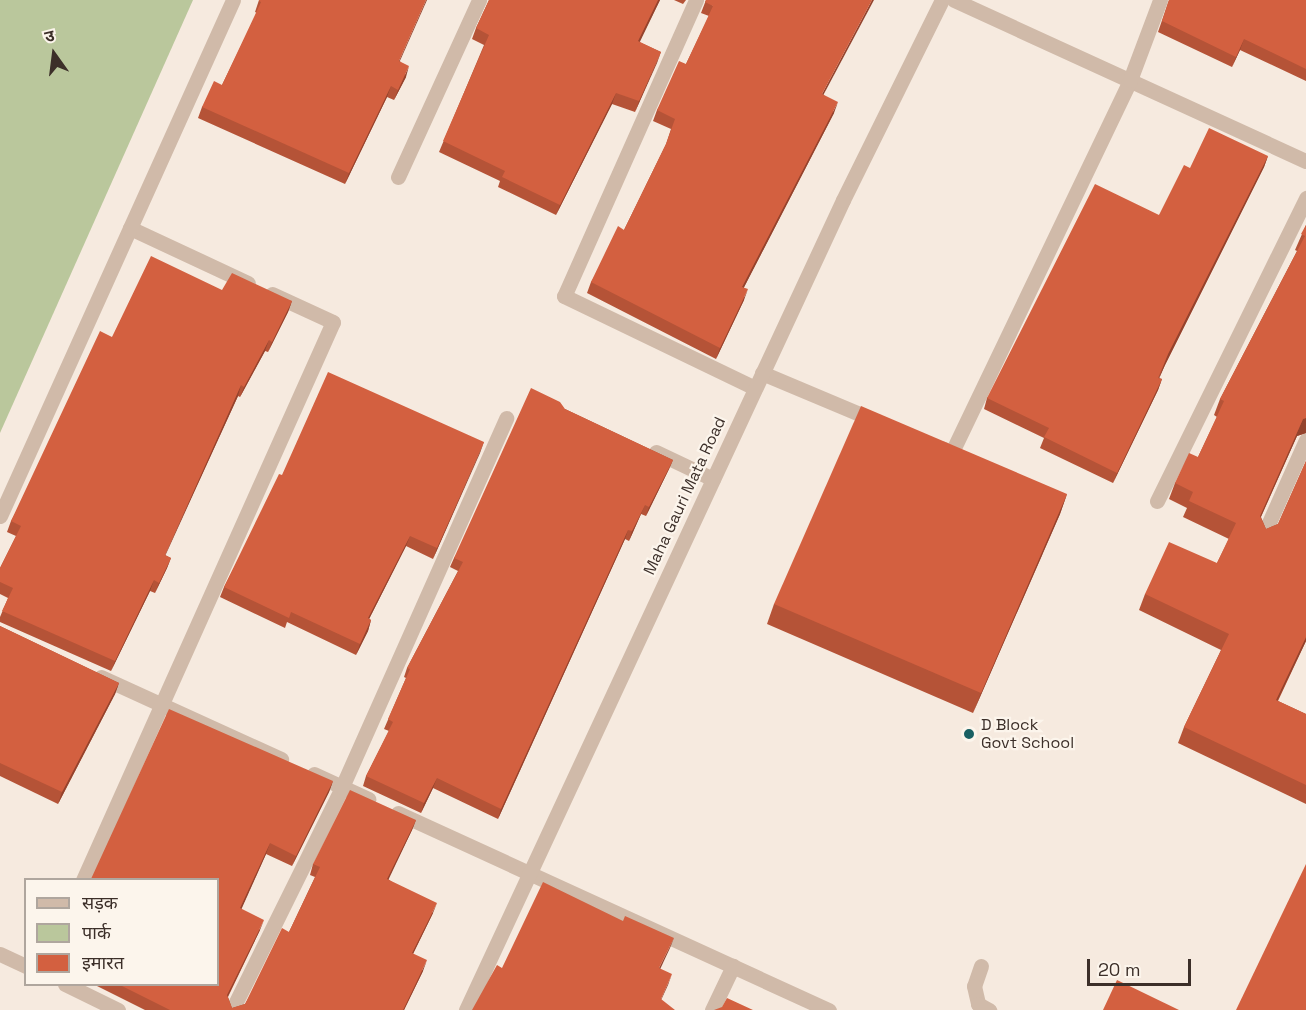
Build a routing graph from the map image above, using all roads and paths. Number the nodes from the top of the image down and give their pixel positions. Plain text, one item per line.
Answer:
1 (233, 0) edge
2 (479, 0) edge
3 (696, 0) edge
4 (942, 0) edge
5 (954, 0) edge
6 (1160, 0) edge
7 (1130, 80) junction
8 (1306, 161) edge
9 (398, 177) dead end
10 (1306, 198) edge
11 (130, 228) junction
12 (762, 373) junction
13 (755, 388) junction
14 (506, 418) dead end
15 (888, 426) edge
16 (1306, 440) edge
17 (931, 443) edge
18 (639, 445) edge
19 (713, 479) junction
20 (1157, 501) dead end
21 (0, 516) edge
22 (1263, 536) edge
23 (87, 670) edge
24 (163, 705) junction
25 (342, 787) junction
26 (530, 873) junction
27 (83, 878) edge
28 (0, 954) edge
29 (24, 965) edge
30 (733, 966) junction
31 (981, 966) dead end
32 (69, 986) edge
33 (118, 1010) edge
34 (231, 1010) edge
35 (466, 1010) edge
36 (712, 1010) edge
37 (829, 1010) edge
38 (989, 1010) edge

1 - 11 street
2 - 9 street
3 - 13 street
4 - 12 street, Maha Gauri Mata Road
5 - 7 street
6 - 7 street
7 - 8 street
7 - 17 street
10 - 20 street
11 - 21 street
11 - 24 street
12 - 13 street, Maha Gauri Mata Road
12 - 15 street
13 - 19 street, Maha Gauri Mata Road
14 - 25 street
16 - 22 street
18 - 19 street
19 - 26 street, Maha Gauri Mata Road
23 - 24 street
24 - 25 street
24 - 27 street
25 - 26 street
25 - 34 street
26 - 30 street
26 - 35 street, Maha Gauri Mata Road
28 - 29 street
30 - 36 street
30 - 37 street
31 - 38 street
32 - 33 street

